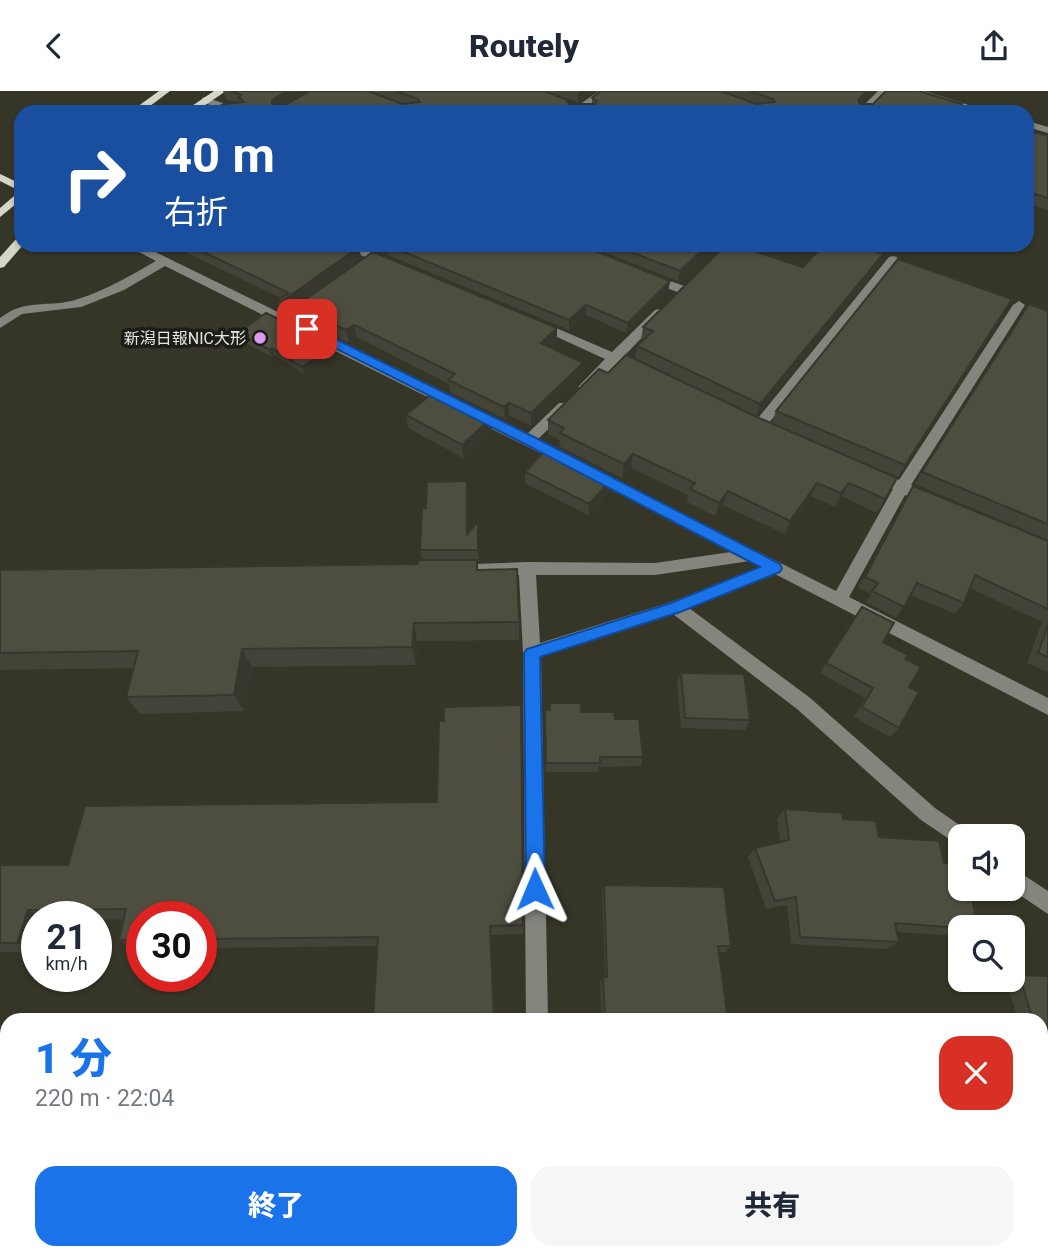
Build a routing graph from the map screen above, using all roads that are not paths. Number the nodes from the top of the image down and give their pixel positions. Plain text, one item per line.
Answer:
1 (165, 91) edge
2 (221, 91) edge
3 (605, 91) edge
4 (884, 91) edge
5 (912, 91) edge
6 (205, 100) junction
7 (145, 105) edge
8 (198, 105) edge
9 (219, 105) edge
10 (583, 105) edge
11 (869, 105) edge
12 (961, 105) edge
13 (14, 201) edge
14 (0, 214) edge
15 (14, 248) edge
16 (146, 252) edge
17 (356, 252) edge
18 (381, 252) edge
19 (164, 261) junction
20 (368, 261) junction
21 (894, 261) edge
22 (0, 264) edge
23 (399, 268) edge
24 (631, 270) edge
25 (1018, 305) dead end
26 (526, 321) edge
27 (0, 324) edge
28 (615, 357) junction
29 (651, 374) edge
30 (759, 426) edge
31 (529, 440) junction
32 (855, 467) edge
33 (902, 487) junction
34 (939, 503) edge
35 (750, 555) junction
36 (527, 568) junction
37 (774, 568) junction
38 (430, 569) edge
39 (839, 601) junction
40 (675, 607) junction
41 (532, 653) junction
42 (1048, 707) edge
43 (948, 829) edge
44 (1025, 887) edge
45 (1048, 904) edge
46 (537, 1013) edge

1 - 7 main road
2 - 6 main road
3 - 10 street
4 - 11 street
5 - 12 street
6 - 8 main road
6 - 9 street
13 - 14 main road
15 - 22 main road
16 - 19 street
17 - 20 street
18 - 20 street
19 - 27 street
19 - 31 street
20 - 23 street
21 - 30 street
24 - 28 street
25 - 33 street
26 - 28 street
28 - 29 street
28 - 31 street
31 - 35 street
32 - 33 street
33 - 34 street
33 - 39 street
35 - 36 street
35 - 37 street
36 - 38 street
36 - 41 street
37 - 39 street
37 - 40 street
39 - 42 street
40 - 41 street
40 - 43 street
41 - 46 street
44 - 45 street

